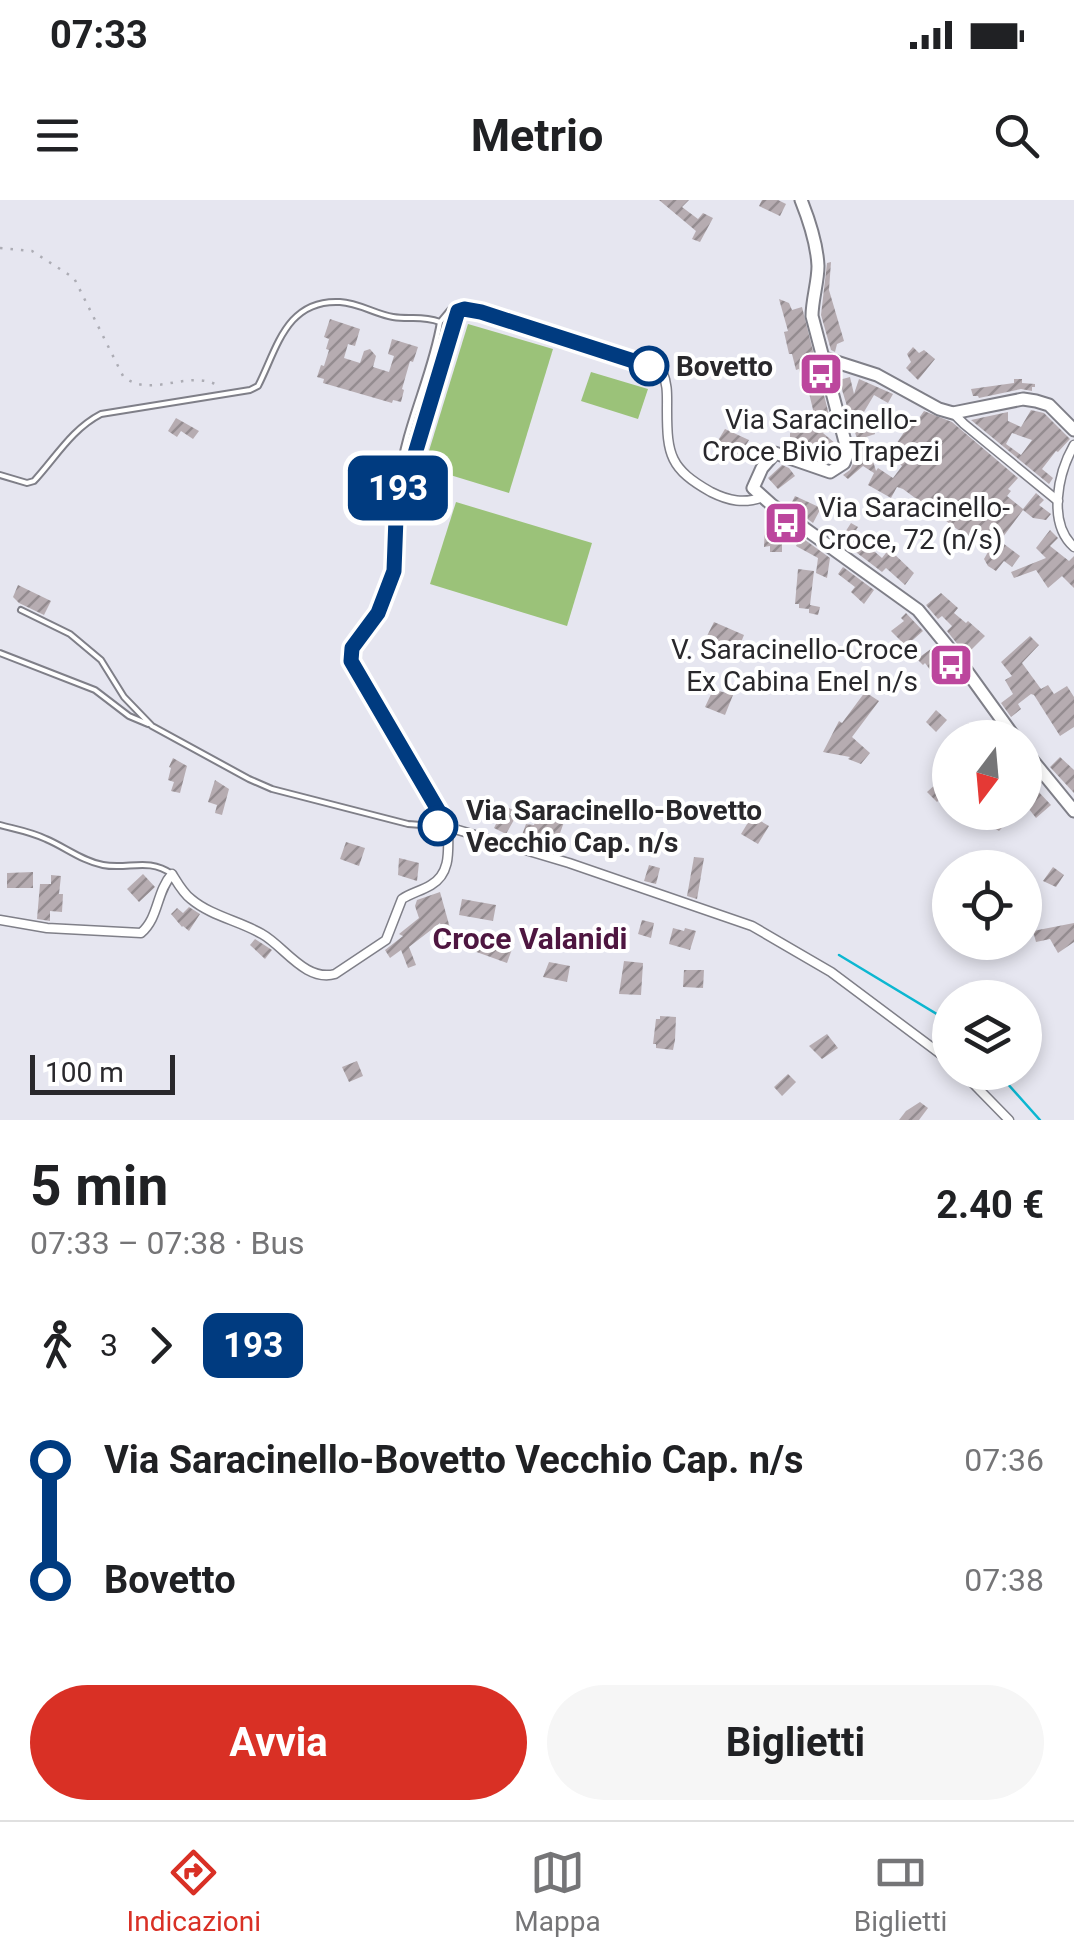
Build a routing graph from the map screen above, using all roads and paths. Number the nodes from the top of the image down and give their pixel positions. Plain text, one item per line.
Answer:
1 (801, 200) edge
2 (0, 248) edge
3 (458, 311) junction
4 (440, 322) junction
5 (824, 358) junction
6 (227, 393) junction
7 (953, 413) junction
8 (1074, 430) edge
9 (1074, 445) edge
10 (0, 475) edge
11 (397, 491) junction
12 (763, 498) junction
13 (1058, 501) junction
14 (1074, 547) edge
15 (21, 610) dead end
16 (0, 653) edge
17 (1003, 720) edge
18 (152, 726) junction
19 (1042, 772) edge
20 (1074, 812) edge
21 (0, 825) edge
22 (448, 827) junction
23 (172, 874) junction
24 (0, 920) edge
25 (932, 1048) edge
26 (980, 1090) edge
27 (1010, 1120) edge

1 - 5 street
2 - 6 path
3 - 4 lane
3 - 11 street
3 - 12 street
4 - 6 lane
4 - 11 lane
5 - 7 street
5 - 12 street
6 - 10 lane
7 - 8 street
7 - 13 street
9 - 13 street
11 - 22 street
12 - 17 street
13 - 14 street
15 - 18 lane
16 - 18 lane
18 - 22 lane
19 - 20 street
21 - 23 lane
22 - 23 street
22 - 25 street
23 - 24 street
26 - 27 street

